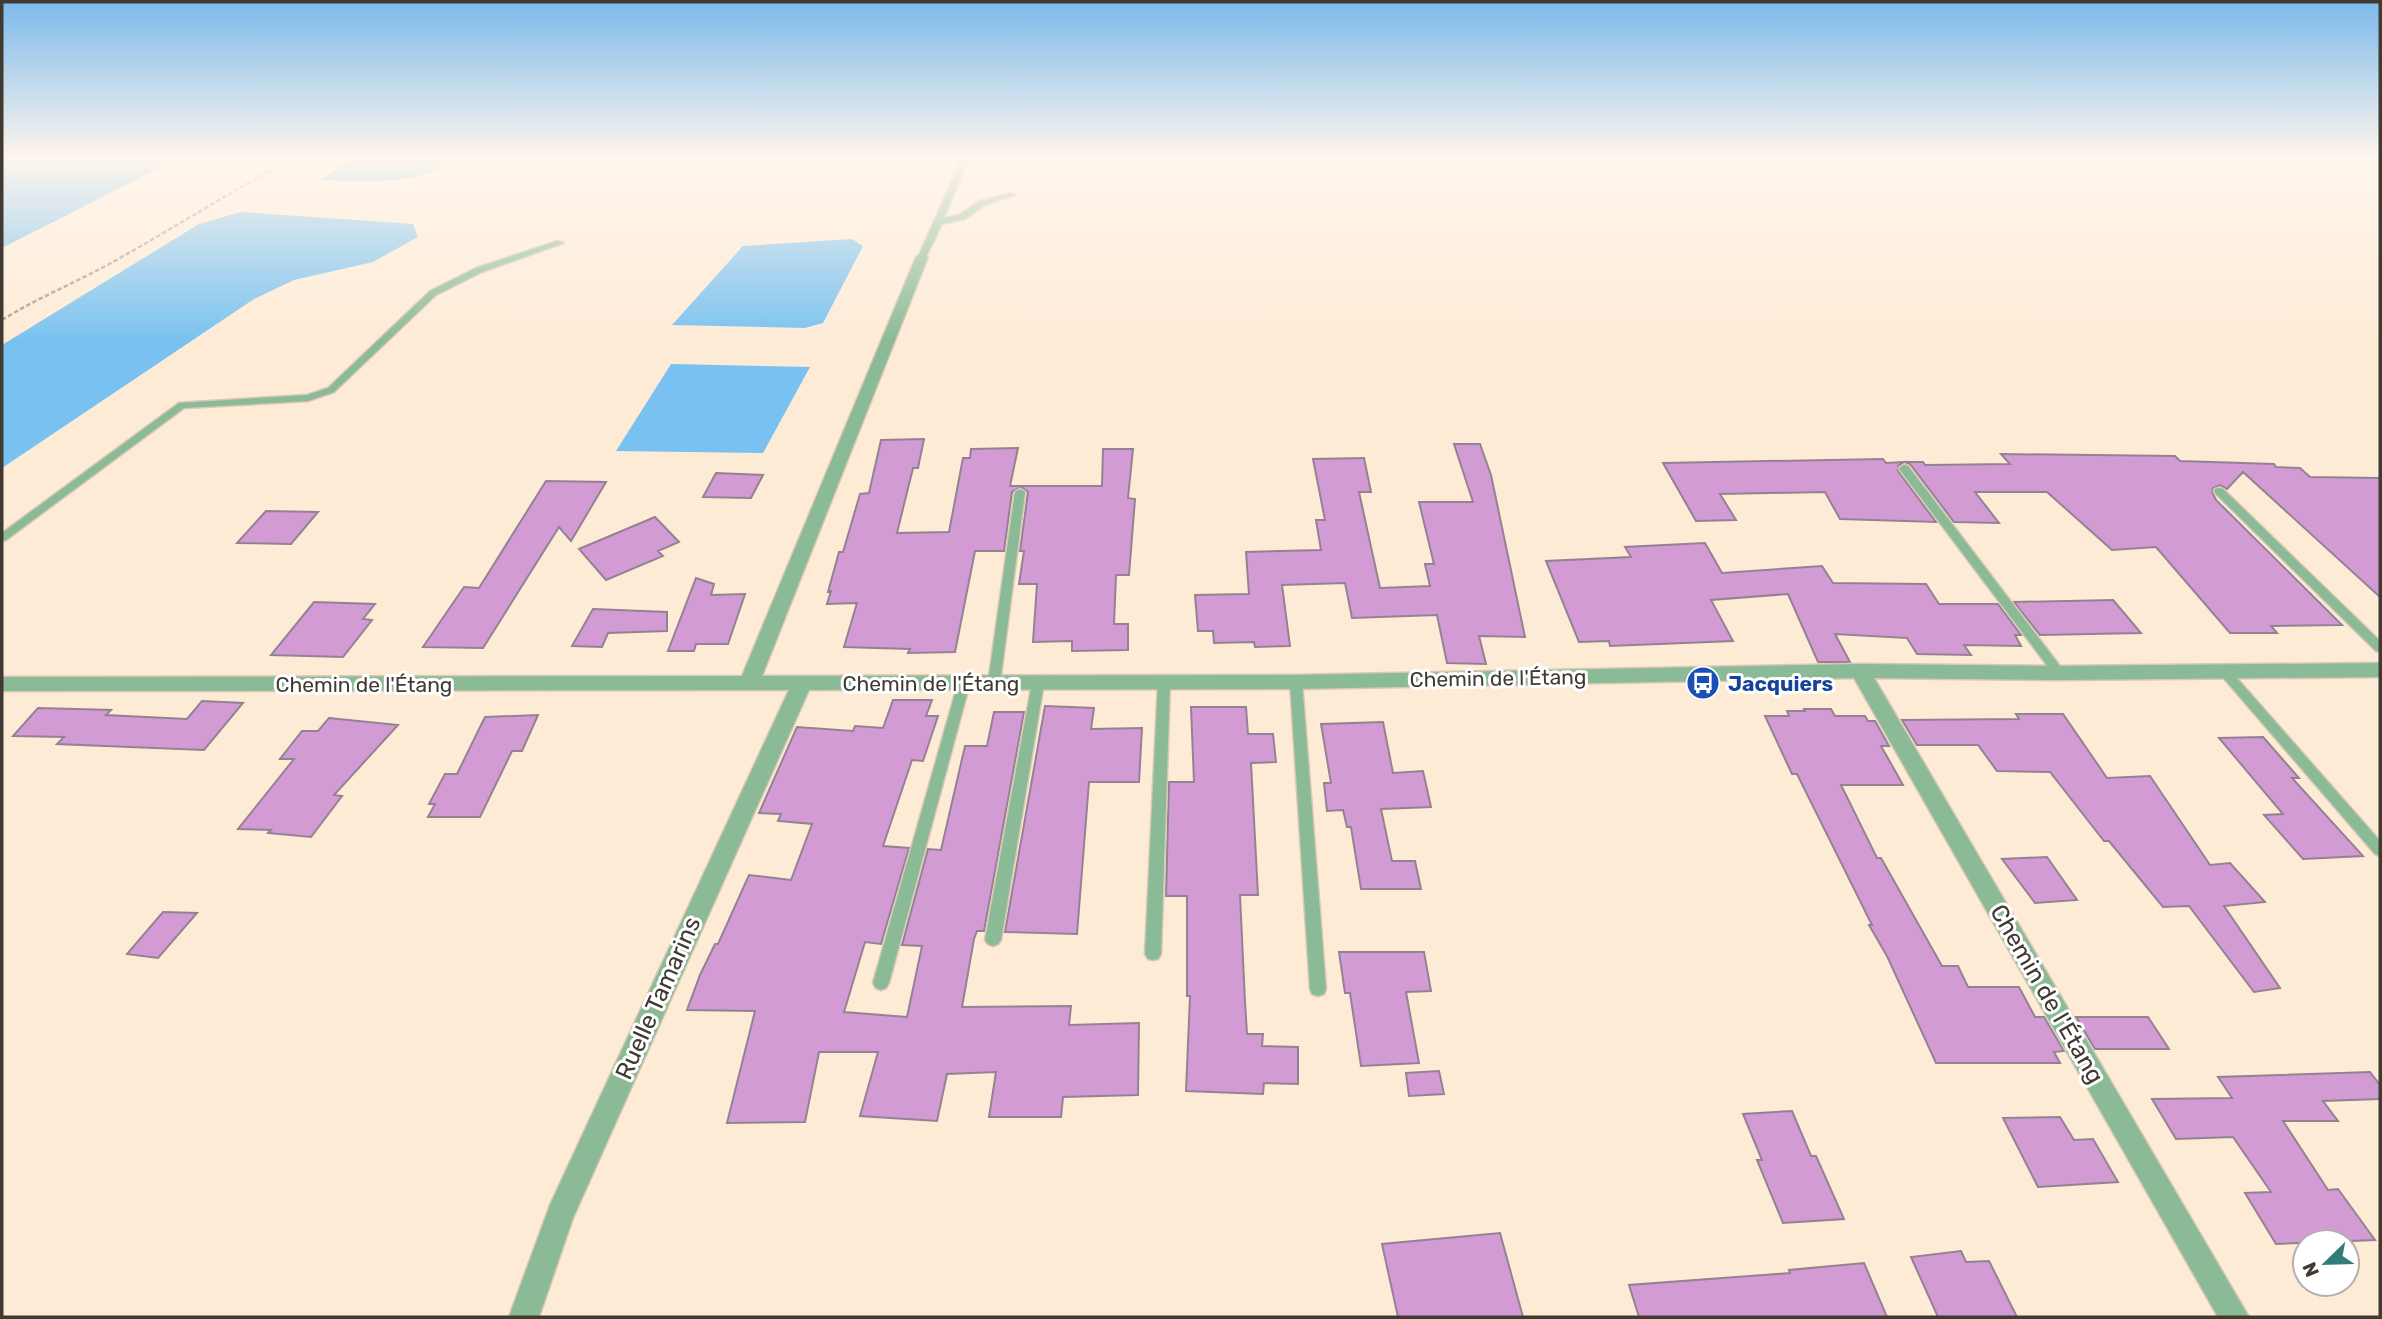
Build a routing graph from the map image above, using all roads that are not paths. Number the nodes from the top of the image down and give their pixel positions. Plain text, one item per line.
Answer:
1 (950, 220) edge
2 (939, 222) joint
3 (560, 243) dead end
4 (922, 257) joint
5 (1904, 468) dead end
6 (2219, 491) dead end
7 (1020, 492) dead end
8 (2, 538) edge
9 (2380, 648) edge
10 (2380, 670) edge
11 (1860, 671) junction
12 (2224, 671) junction
13 (2059, 673) junction
14 (1296, 681) junction
15 (995, 682) junction
16 (1038, 682) junction
17 (1164, 682) junction
18 (749, 683) junction
19 (802, 683) junction
20 (964, 683) junction
21 (2, 684) edge
22 (2380, 850) edge
23 (993, 940) dead end
24 (1153, 954) dead end
25 (881, 983) dead end
26 (1318, 989) dead end
27 (524, 1317) edge
28 (2234, 1317) edge

1 - 2 lane
2 - 4 lane
3 - 8 lane
4 - 18 street
5 - 13 lane
6 - 9 lane
7 - 15 lane
10 - 12 street, Chemin de l'Étang
11 - 13 street, Chemin de l'Étang
11 - 14 street, Chemin de l'Étang
11 - 28 street, Chemin de l'Étang
12 - 13 street, Chemin de l'Étang
12 - 22 lane
14 - 17 street, Chemin de l'Étang
14 - 26 lane
15 - 16 street, Chemin de l'Étang
15 - 20 street, Chemin de l'Étang
16 - 17 street, Chemin de l'Étang
16 - 23 lane
17 - 24 lane
18 - 19 street, Chemin de l'Étang
18 - 21 street, Chemin de l'Étang
19 - 20 street, Chemin de l'Étang
19 - 27 street, Ruelle Tamarins
20 - 25 lane

